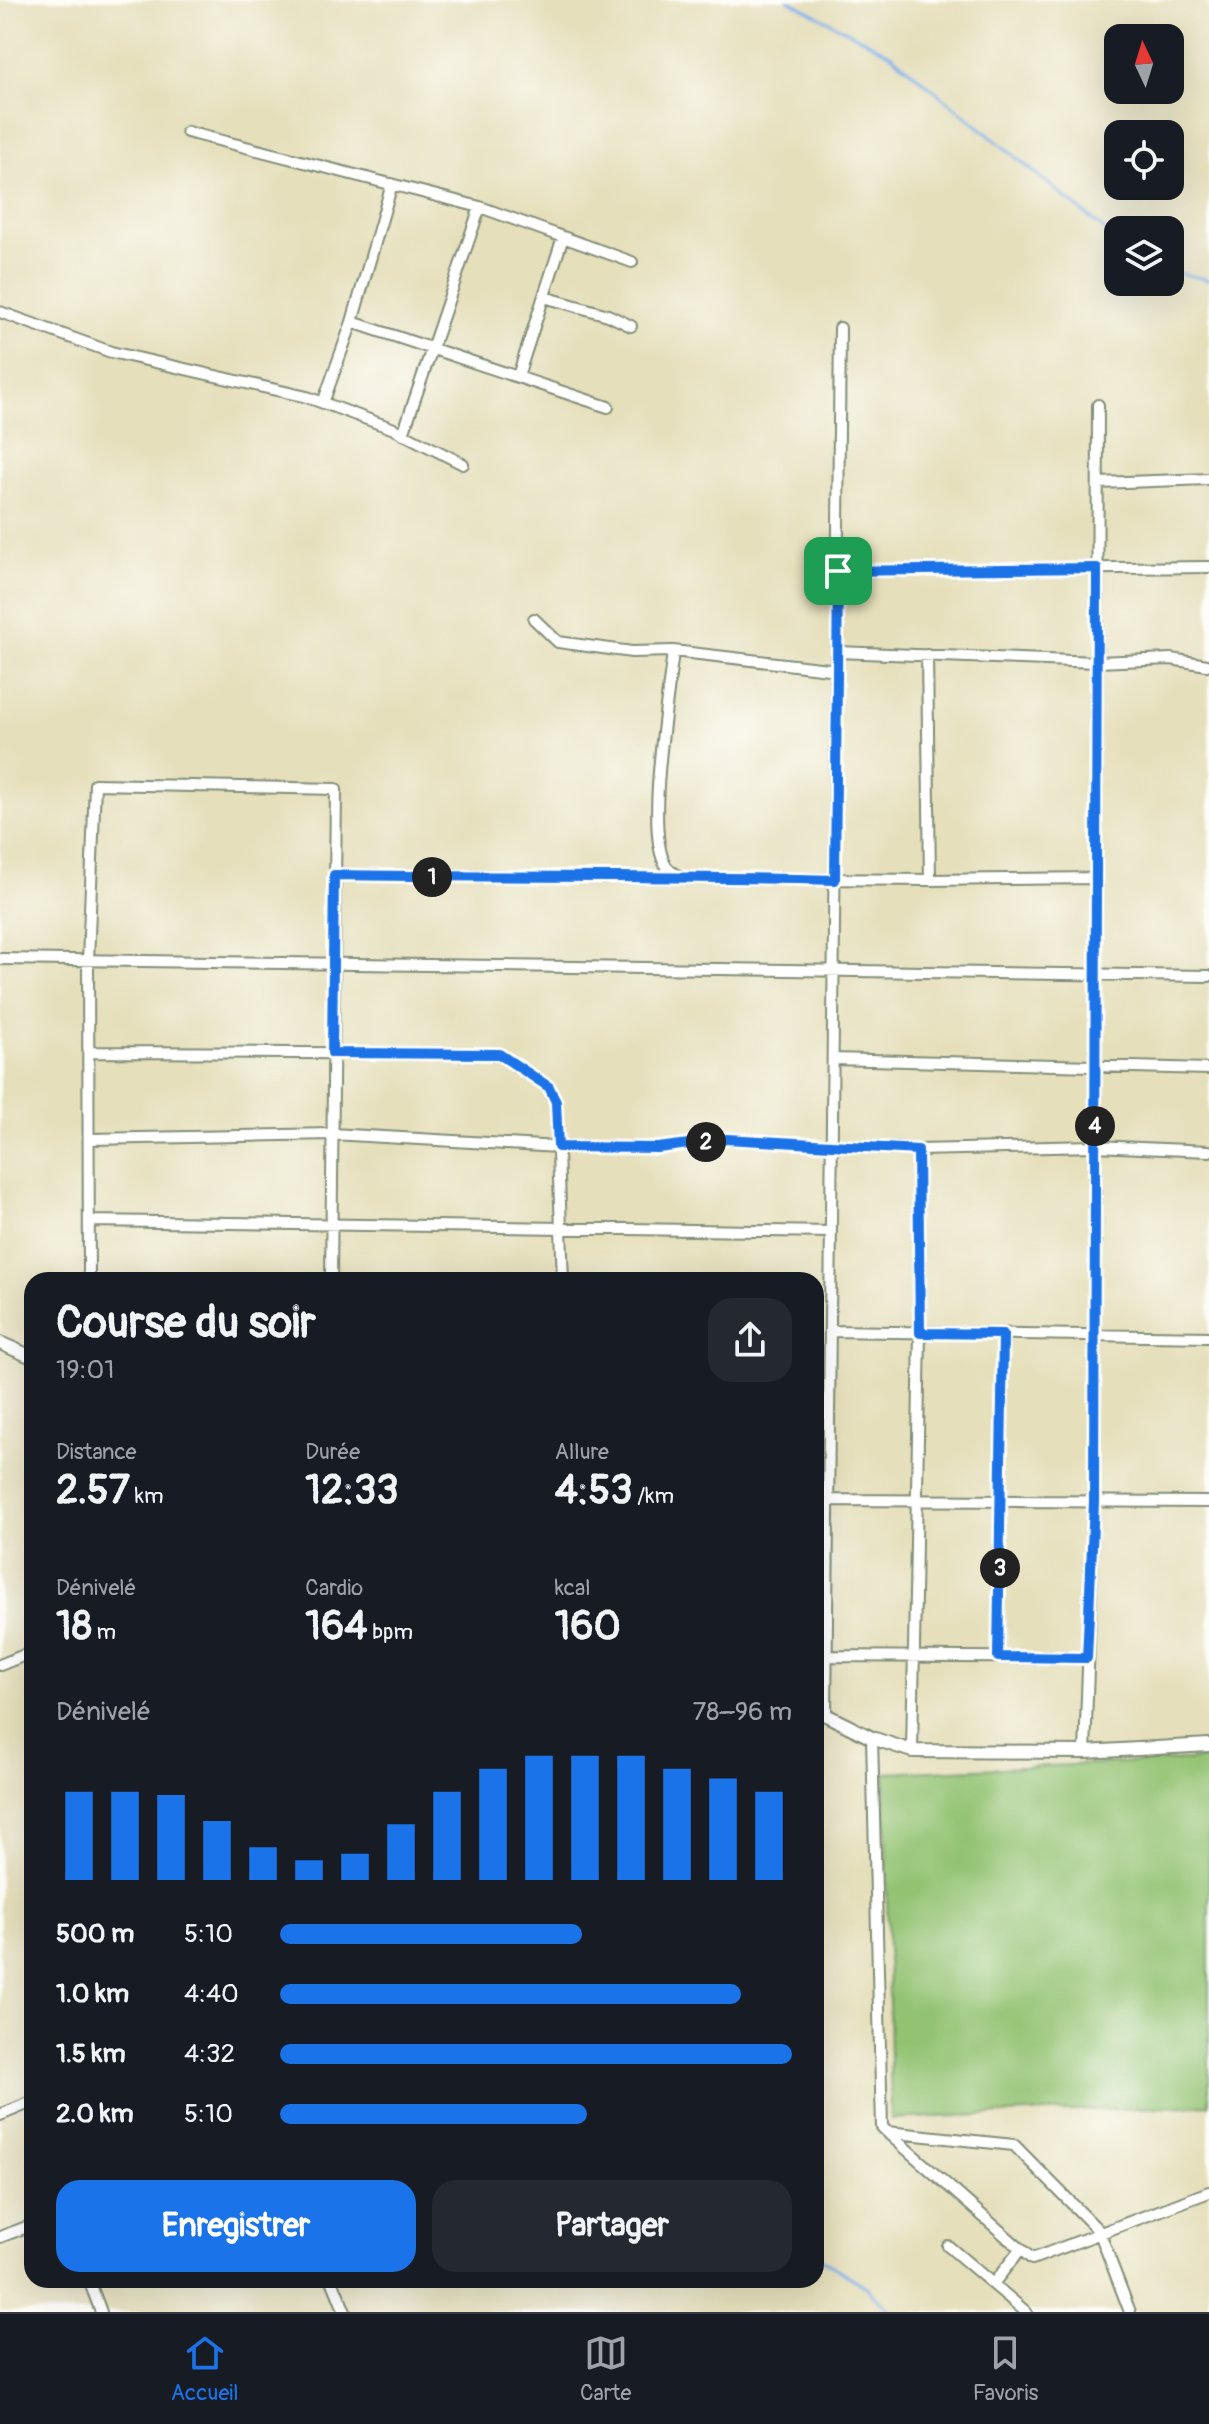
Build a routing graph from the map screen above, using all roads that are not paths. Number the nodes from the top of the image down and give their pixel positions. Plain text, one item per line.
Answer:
1 (187, 132) dead end
2 (392, 184) junction
3 (480, 207) junction
4 (563, 237) junction
5 (632, 262) dead end
6 (544, 297) junction
7 (0, 312) edge
8 (352, 322) junction
9 (631, 326) dead end
10 (840, 328) dead end
11 (435, 348) junction
12 (518, 376) junction
13 (323, 403) junction
14 (1098, 405) dead end
15 (608, 407) dead end
16 (403, 434) junction
17 (463, 464) dead end
18 (1209, 479) edge
19 (1098, 483) junction
20 (1209, 567) edge
21 (1097, 568) junction
22 (838, 571) junction
23 (534, 619) dead end
24 (673, 651) junction
25 (837, 652) junction
26 (927, 655) junction
27 (1097, 662) junction
28 (1207, 665) edge
29 (837, 670) junction
30 (334, 875) junction
31 (677, 875) junction
32 (1096, 878) junction
33 (835, 880) junction
34 (930, 880) junction
35 (0, 959) edge
36 (88, 961) junction
37 (334, 964) junction
38 (834, 971) junction
39 (1095, 974) junction
40 (1209, 976) edge
41 (90, 1052) junction
42 (332, 1053) junction
43 (833, 1059) junction
44 (1095, 1064) junction
45 (1209, 1069) edge
46 (332, 1134) junction
47 (91, 1139) junction
48 (832, 1145) junction
49 (1095, 1146) junction
50 (558, 1147) junction
51 (918, 1150) junction
52 (1209, 1151) edge
53 (90, 1221) junction
54 (333, 1226) junction
55 (562, 1228) junction
56 (831, 1232) junction
57 (89, 1272) edge
58 (331, 1272) edge
59 (563, 1272) edge
60 (830, 1331) junction
61 (920, 1333) junction
62 (1003, 1334) junction
63 (1094, 1335) junction
64 (1209, 1337) edge
65 (0, 1343) edge
66 (24, 1354) edge
67 (824, 1429) edge
68 (829, 1429) junction
69 (828, 1500) junction
70 (917, 1500) junction
71 (1002, 1500) junction
72 (1094, 1502) junction
73 (1209, 1502) edge
74 (24, 1655) edge
75 (827, 1656) junction
76 (998, 1657) junction
77 (915, 1658) junction
78 (1087, 1658) junction
79 (0, 1665) edge
80 (824, 1684) edge
81 (824, 1714) edge
82 (872, 1738) junction
83 (1209, 1745) edge
84 (912, 1751) junction
85 (1085, 1752) junction
86 (24, 2105) edge
87 (0, 2115) edge
88 (887, 2132) junction
89 (1209, 2192) edge
90 (24, 2228) edge
91 (1099, 2231) junction
92 (0, 2237) edge
93 (948, 2246) dead end
94 (1020, 2250) junction
95 (993, 2284) junction
96 (92, 2288) edge
97 (335, 2288) edge
98 (101, 2312) edge
99 (345, 2312) edge
100 (1026, 2312) edge
101 (1130, 2312) edge

1 - 2 street
2 - 3 street
2 - 8 street
3 - 4 street
3 - 11 street
4 - 5 street
4 - 6 street
6 - 9 street
6 - 12 street
7 - 13 street
8 - 11 street
8 - 13 street
10 - 22 street
11 - 12 street
11 - 16 street
12 - 15 street
13 - 16 street
14 - 19 street
16 - 17 street
18 - 19 street
19 - 21 street
20 - 21 street
21 - 22 street
21 - 27 street
22 - 25 street
23 - 24 street
24 - 29 street
24 - 31 street
25 - 26 street
25 - 29 street
26 - 27 street
26 - 34 street
27 - 28 street
27 - 32 street
29 - 33 street
30 - 31 street
30 - 36 street
30 - 37 street
31 - 33 street
32 - 34 street
32 - 39 street
33 - 34 street
33 - 38 street
35 - 36 street
36 - 37 street
36 - 41 street
37 - 38 street
37 - 42 street
38 - 39 street
38 - 43 street
39 - 40 street
39 - 44 street
41 - 42 street
41 - 47 street
42 - 46 street
42 - 50 street
43 - 44 street
43 - 48 street
44 - 45 street
44 - 49 street
46 - 47 street
46 - 50 street
46 - 54 street
47 - 53 street
48 - 50 street
48 - 51 street
48 - 56 street
49 - 51 street
49 - 52 street
49 - 63 street
50 - 55 street
51 - 61 street
53 - 54 street
53 - 57 street
54 - 55 street
54 - 58 street
55 - 56 street
55 - 59 street
56 - 60 street
60 - 61 street
60 - 68 street
61 - 62 street
61 - 70 street
62 - 63 street
62 - 71 street
63 - 64 street
63 - 72 street
65 - 66 street
67 - 68 street
68 - 69 street
69 - 70 street
69 - 75 street
70 - 71 street
70 - 77 street
71 - 72 street
71 - 76 street
72 - 73 street
72 - 78 street
74 - 79 street
75 - 77 street
75 - 80 street
76 - 77 street
76 - 78 street
77 - 84 street
78 - 85 street
81 - 82 street
82 - 84 street
82 - 88 street
83 - 85 street
84 - 85 street
86 - 87 street
88 - 91 street
88 - 94 street
89 - 91 street
90 - 92 street
91 - 94 street
91 - 101 street
93 - 95 street
94 - 95 street
95 - 100 street
96 - 98 street
97 - 99 street

